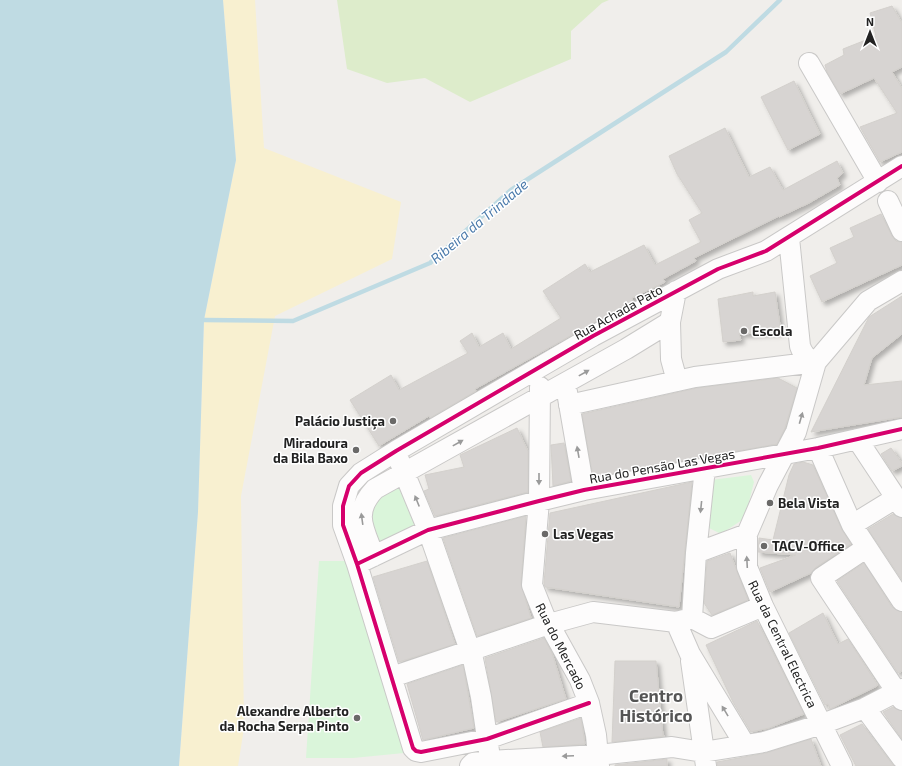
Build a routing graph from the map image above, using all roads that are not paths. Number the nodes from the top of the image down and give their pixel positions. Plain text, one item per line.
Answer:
1 (809, 63) dead end
2 (902, 166) edge
3 (878, 182) junction
4 (888, 201) dead end
5 (902, 231) edge
6 (789, 238) junction
7 (902, 281) edge
8 (676, 291) junction
9 (670, 322) junction
10 (816, 362) junction
11 (541, 367) junction
12 (677, 381) junction
13 (566, 383) junction
14 (539, 398) junction
15 (570, 405) junction
16 (902, 429) edge
17 (857, 439) junction
18 (818, 448) junction
19 (396, 451) junction
20 (784, 454) junction
21 (705, 468) junction
22 (405, 472) junction
23 (584, 490) junction
24 (539, 500) junction
25 (899, 503) edge
26 (852, 525) junction
27 (428, 530) junction
28 (747, 534) junction
29 (866, 548) junction
30 (696, 553) junction
31 (365, 560) junction
32 (902, 601) edge
33 (763, 606) junction
34 (684, 620) junction
35 (550, 624) junction
36 (471, 651) junction
37 (690, 654) junction
38 (392, 677) junction
39 (900, 694) edge
40 (589, 703) junction
41 (865, 708) junction
42 (822, 724) junction
43 (487, 739) junction
44 (745, 745) junction
45 (902, 758) edge
46 (705, 759) edge
47 (598, 760) edge
48 (490, 761) junction
49 (539, 762) edge
50 (470, 766) edge
51 (842, 766) edge

1 - 3 street
2 - 3 street, Rua Achada Pato
3 - 6 street, Rua Achada Pato
4 - 5 street
6 - 8 street, Rua Achada Pato
6 - 10 street
7 - 10 street, Rua da Central Electrica
8 - 9 street, Rua Achada Pato
8 - 11 street, Rua Achada Pato
9 - 12 street, Rua Achada Pato
13 -> 9 street
10 - 12 street
20 -> 10 street, Rua da Central Electrica
11 - 14 street, Rua do Mercado
11 - 19 street, Rua Achada Pato
12 - 15 street
13 - 14 street
13 - 15 street
22 -> 14 street
14 -> 24 street, Rua do Mercado
23 -> 15 street
16 - 17 street, Rua do Pensão Las Vegas
17 - 18 street, Rua do Pensão Las Vegas
17 - 25 street
18 - 20 street, Rua do Pensão Las Vegas
18 - 26 street
19 - 22 street
19 - 31 street, Rua Achada Pato
20 - 21 street, Rua do Pensão Las Vegas
20 - 28 street, Rua da Central Electrica
21 - 23 street, Rua do Pensão Las Vegas
21 -> 30 street
27 -> 22 street
31 -> 22 street
23 - 24 street, Rua do Pensão Las Vegas
24 - 27 street, Rua do Pensão Las Vegas
24 - 35 street, Rua do Mercado
25 - 26 street
26 - 29 street
27 - 31 street, Rua do Pensão Las Vegas
27 - 36 street
28 - 30 street
33 -> 28 street, Rua da Central Electrica
29 - 32 street
29 - 39 street
30 - 34 street
31 - 38 street
33 - 34 street
33 - 42 street, Rua da Central Electrica
34 - 35 street
34 - 37 street
35 - 36 street
35 - 40 street, Rua do Mercado
36 - 38 street
36 - 43 street
44 -> 37 street
37 - 46 street
38 - 43 street
39 - 41 street
40 - 43 street
40 - 47 street, Rua do Mercado
41 - 42 street
41 - 45 street
42 - 44 street
42 - 51 street, Rua da Central Electrica
43 - 48 street
44 - 46 street
46 - 47 street
47 -> 49 street
48 - 49 street
48 - 50 street

